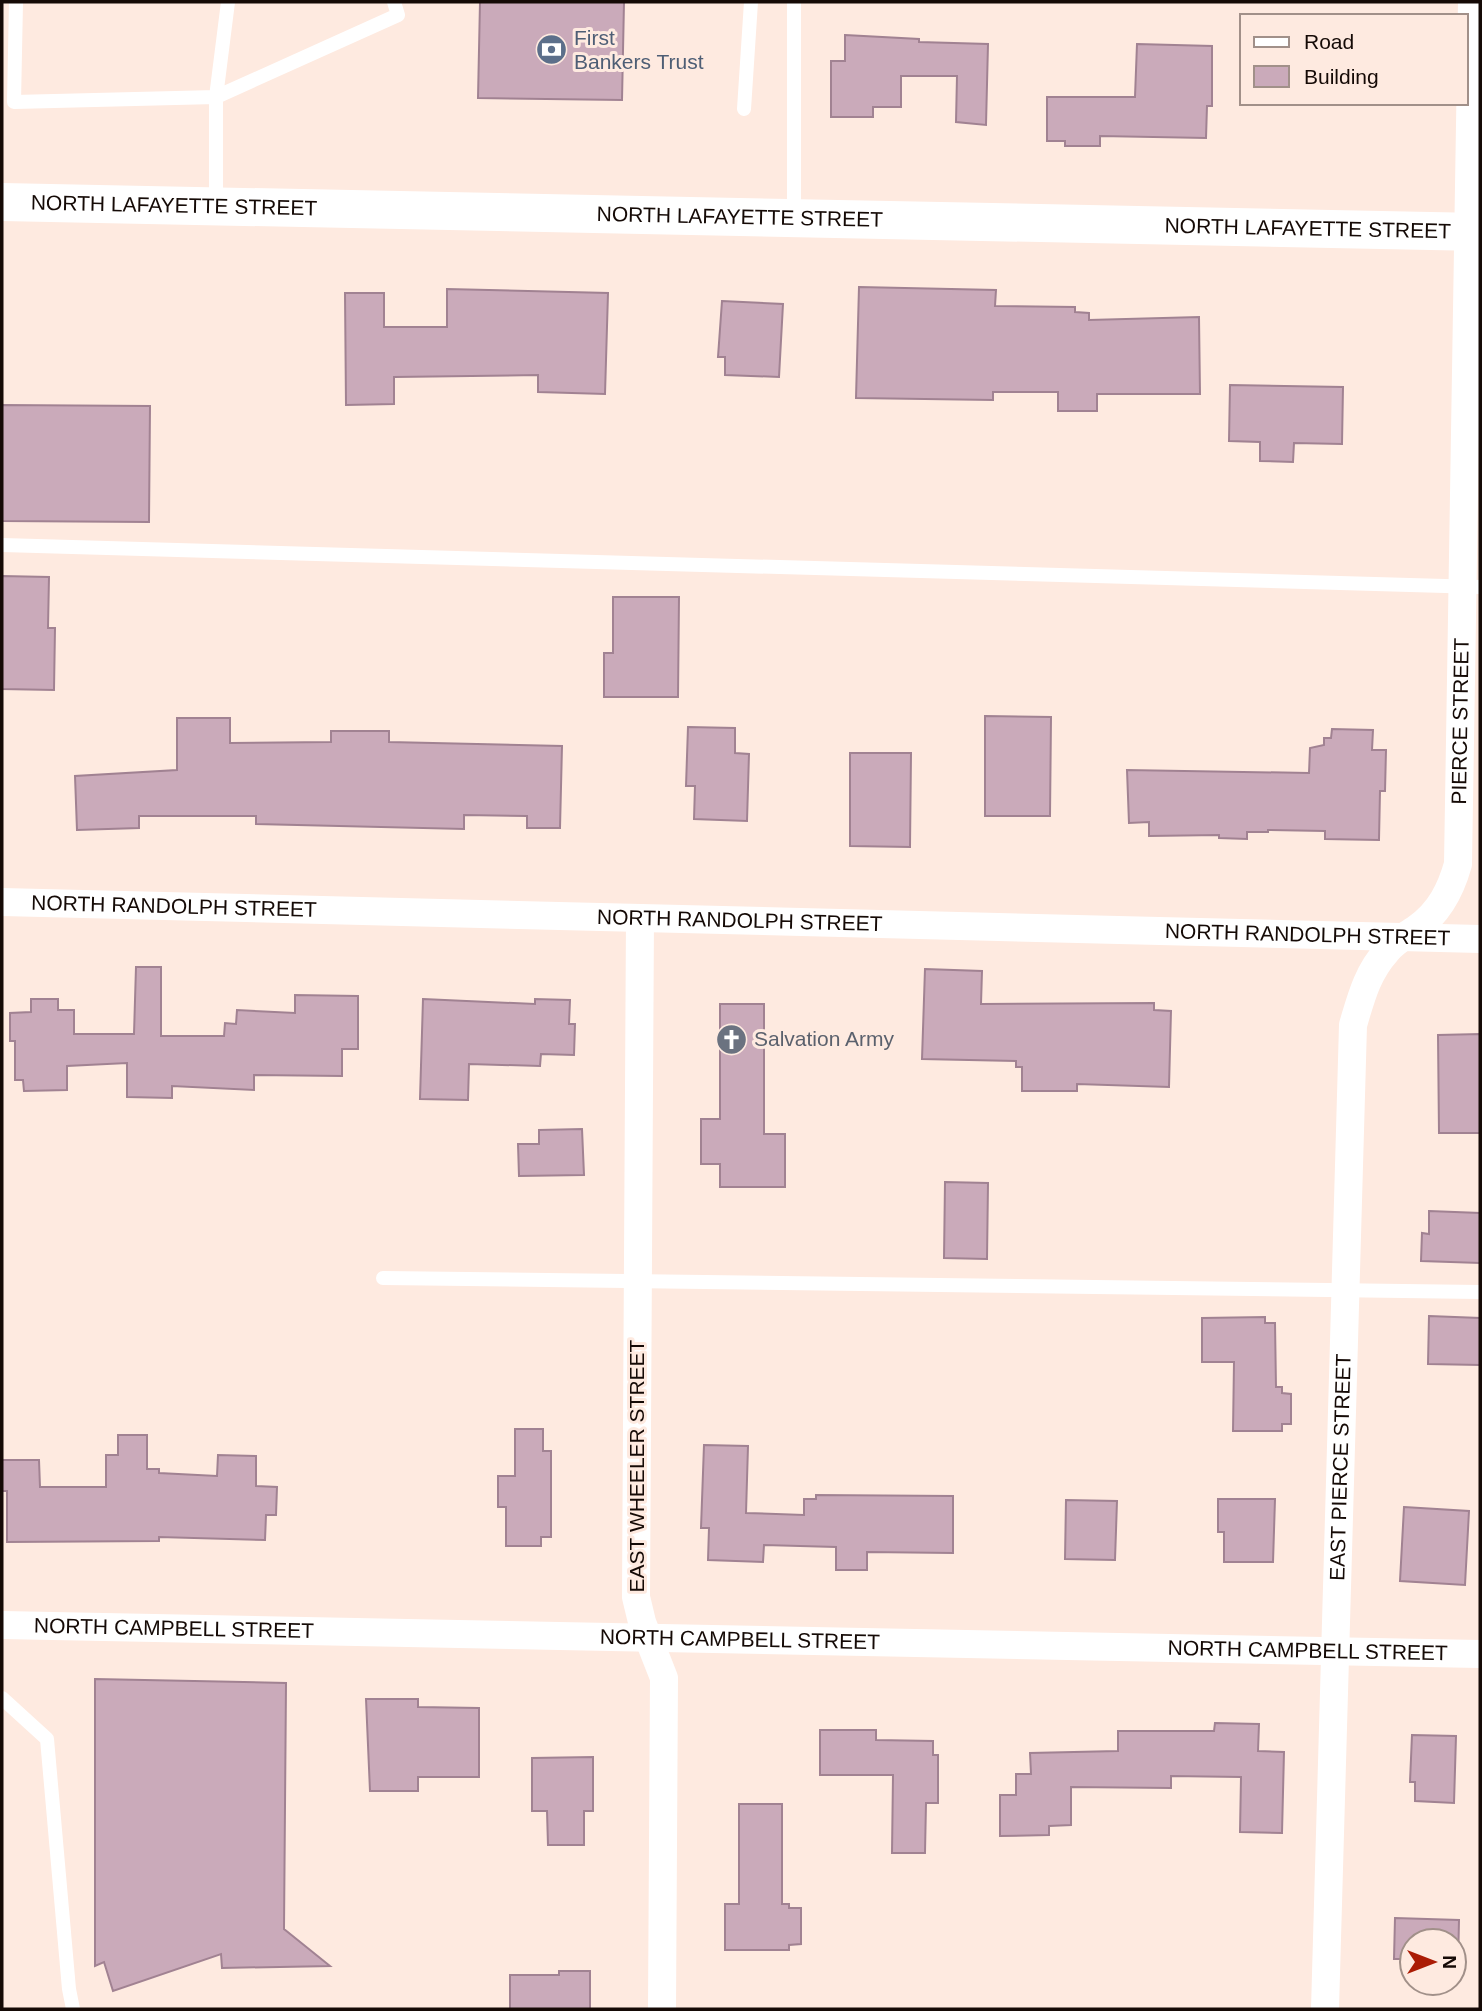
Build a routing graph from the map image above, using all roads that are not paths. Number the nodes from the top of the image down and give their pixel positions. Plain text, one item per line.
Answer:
1 (16, 2) edge
2 (228, 2) edge
3 (394, 2) edge
4 (751, 2) edge
5 (794, 2) edge
6 (1472, 2) edge
7 (216, 97) junction
8 (744, 109) dead end
9 (2, 202) edge
10 (216, 206) junction
11 (794, 218) junction
12 (1475, 231) edge
13 (2, 545) edge
14 (1471, 587) edge
15 (2, 902) edge
16 (640, 918) junction
17 (1400, 937) junction
18 (1480, 939) edge
19 (383, 1278) dead end
20 (637, 1280) junction
21 (1345, 1290) junction
22 (1480, 1292) edge
23 (2, 1625) edge
24 (648, 1637) junction
25 (1334, 1651) junction
26 (1480, 1654) edge
27 (2, 1698) edge
28 (73, 2009) edge
29 (662, 2009) edge
30 (1325, 2009) edge

1 - 7 lane
2 - 7 lane
3 - 7 lane
4 - 8 lane
5 - 11 lane
6 - 12 street, PIERCE STREET
7 - 10 lane
9 - 10 highway, NORTH LAFAYETTE STREET
10 - 11 highway, NORTH LAFAYETTE STREET
11 - 12 highway, NORTH LAFAYETTE STREET
12 - 14 street, PIERCE STREET
13 - 14 lane
14 - 17 street, PIERCE STREET
15 - 16 street, NORTH RANDOLPH STREET
16 - 17 street, NORTH RANDOLPH STREET
16 - 20 street, EAST WHEELER STREET
17 - 18 street, NORTH RANDOLPH STREET
17 - 21 street, EAST PIERCE STREET
19 - 20 lane
20 - 21 lane
20 - 24 street, EAST WHEELER STREET
21 - 22 lane
21 - 25 street, EAST PIERCE STREET
23 - 24 street, NORTH CAMPBELL STREET
24 - 25 street, NORTH CAMPBELL STREET
24 - 29 street, EAST WHEELER STREET
25 - 26 street, NORTH CAMPBELL STREET
25 - 30 street, EAST PIERCE STREET
27 - 28 lane

